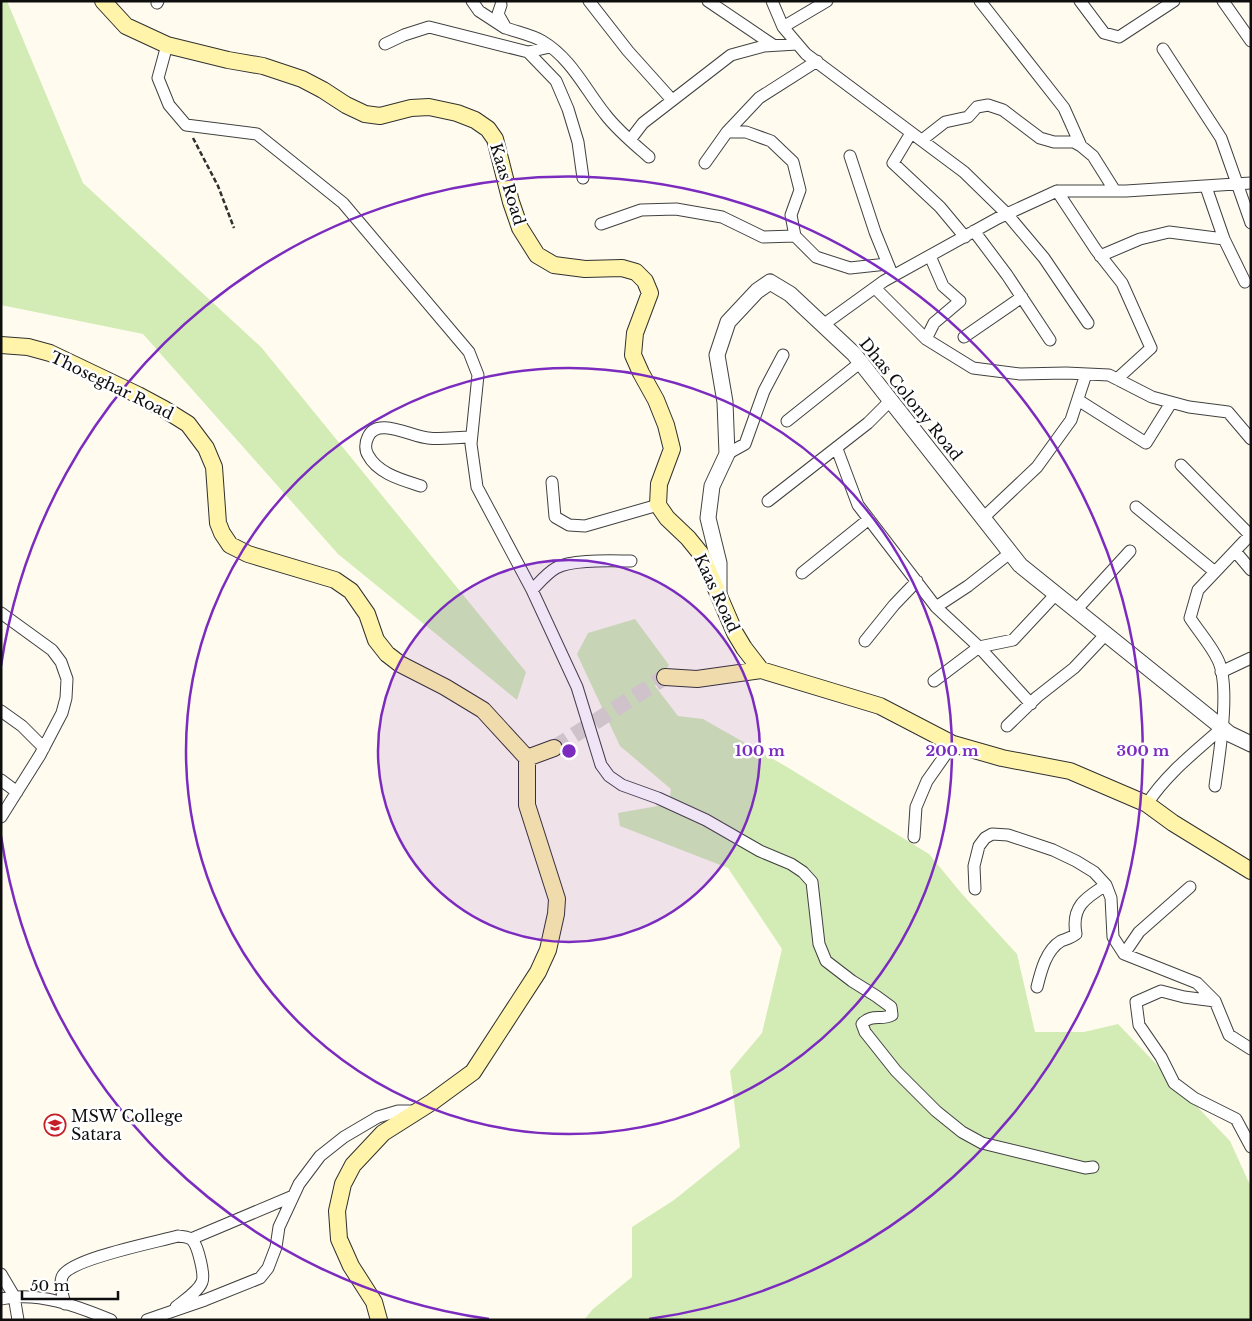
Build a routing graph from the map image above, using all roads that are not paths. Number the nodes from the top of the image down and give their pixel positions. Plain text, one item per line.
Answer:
1 (103, 1) edge
2 (472, 1) edge
3 (589, 1) edge
4 (708, 1) edge
5 (772, 1) edge
6 (827, 1) edge
7 (980, 1) edge
8 (1080, 1) edge
9 (1223, 1) edge
10 (502, 2) edge
11 (1168, 3) edge
12 (784, 27) junction
13 (506, 28) junction
14 (1251, 42) edge
15 (385, 44) dead end
16 (798, 44) junction
17 (167, 45) junction
18 (773, 45) junction
19 (550, 47) junction
20 (1163, 49) dead end
21 (528, 52) junction
22 (817, 61) junction
23 (672, 100) junction
24 (727, 132) junction
25 (911, 133) junction
26 (630, 140) junction
27 (922, 140) junction
28 (1081, 146) junction
29 (850, 156) dead end
30 (649, 157) dead end
31 (705, 163) dead end
32 (583, 178) dead end
33 (1251, 183) edge
34 (1238, 184) junction
35 (1206, 187) junction
36 (1057, 191) junction
37 (1115, 191) junction
38 (1008, 214) junction
39 (1251, 222) edge
40 (601, 224) dead end
41 (969, 234) junction
42 (795, 236) junction
43 (1224, 239) junction
44 (930, 256) junction
45 (1100, 256) junction
46 (887, 264) junction
47 (893, 276) junction
48 (1245, 282) dead end
49 (875, 288) junction
50 (1022, 297) junction
51 (1088, 323) dead end
52 (823, 325) junction
53 (964, 337) dead end
54 (926, 339) junction
55 (1050, 340) dead end
56 (1, 345) edge
57 (783, 355) dead end
58 (861, 362) junction
59 (1086, 374) junction
60 (1117, 379) junction
61 (891, 400) junction
62 (1078, 400) junction
63 (1171, 403) junction
64 (788, 421) dead end
65 (471, 437) junction
66 (1251, 440) edge
67 (836, 449) junction
68 (727, 454) junction
69 (1181, 465) dead end
70 (552, 482) dead end
71 (421, 486) dead end
72 (768, 501) dead end
73 (658, 505) junction
74 (1136, 507) dead end
75 (983, 518) junction
76 (869, 519) junction
77 (1250, 535) edge
78 (1236, 550) junction
79 (1130, 551) dead end
80 (1010, 553) junction
81 (631, 561) dead end
82 (1251, 570) edge
83 (1216, 572) junction
84 (802, 573) dead end
85 (916, 581) junction
86 (532, 590) junction
87 (719, 594) junction
88 (1056, 594) junction
89 (936, 607) junction
90 (1076, 610) junction
91 (1, 613) edge
92 (1106, 634) junction
93 (865, 641) dead end
94 (979, 648) junction
95 (1251, 658) edge
96 (761, 670) junction
97 (1221, 672) junction
98 (665, 677) tunnel mouth
99 (934, 681) dead end
100 (1031, 704) junction
101 (1, 711) edge
102 (1007, 726) dead end
103 (1223, 727) junction
104 (953, 744) junction
105 (1251, 744) edge
106 (44, 748) junction
107 (554, 748) tunnel mouth
108 (527, 758) junction
109 (1, 780) edge
110 (1215, 786) dead end
111 (17, 792) junction
112 (1147, 804) junction
113 (1, 817) edge
114 (914, 837) dead end
115 (1251, 871) edge
116 (1106, 885) junction
117 (1190, 887) dead end
118 (975, 889) dead end
119 (1124, 954) junction
120 (1037, 987) dead end
121 (1215, 1001) junction
122 (1251, 1049) edge
123 (418, 1111) junction
124 (1251, 1147) edge
125 (1093, 1167) dead end
126 (294, 1196) junction
127 (191, 1239) junction
128 (1, 1273) edge
129 (14, 1296) junction
130 (1, 1299) edge
131 (65, 1304) junction
132 (171, 1310) junction
133 (18, 1320) edge
134 (111, 1320) edge
135 (147, 1320) edge
136 (379, 1320) edge

1 - 17 main road, Kaas Road
2 - 13 street
3 - 23 street
4 - 18 street
5 - 12 street
6 - 12 street
7 - 28 street
8 - 11 street
9 - 14 street
10 - 13 street
12 - 16 street
13 - 19 street
15 - 21 street
16 - 18 street
16 - 22 street
17 - 65 street
17 - 73 main road, Kaas Road
18 - 23 street
19 - 21 street
19 - 26 street
20 - 34 street
21 - 32 street
22 - 24 street
22 - 25 street
23 - 26 street
24 - 31 street
24 - 42 street
25 - 27 street
25 - 41 street
26 - 30 street
27 - 28 street
27 - 38 street
28 - 37 street
29 - 46 street
33 - 34 street
34 - 35 street
34 - 39 street
35 - 37 street
35 - 43 street
36 - 37 street
36 - 38 street
36 - 45 street
38 - 41 street
38 - 51 street
40 - 42 street
41 - 44 street
41 - 50 street
42 - 46 street
43 - 45 street
43 - 48 street
44 - 47 street
44 - 54 street
45 - 60 street
46 - 47 street
47 - 49 street
49 - 52 street
49 - 54 street
50 - 53 street
50 - 55 street
52 - 58 street, Dhas Colony Road
52 - 68 street, Dhas Colony Road
54 - 59 street
56 - 108 main road, Thoseghar Road
57 - 68 street
58 - 61 street, Dhas Colony Road
58 - 64 street
59 - 60 street
59 - 62 street
60 - 63 street
61 - 67 street
61 - 75 street, Dhas Colony Road
62 - 63 street
62 - 75 street
63 - 66 street
65 - 71 street
65 - 86 street
67 - 72 street
67 - 76 street
68 - 87 street, Dhas Colony Road
69 - 77 street
70 - 73 street
73 - 87 main road, Kaas Road
74 - 83 street
75 - 80 street, Dhas Colony Road
76 - 84 street
76 - 85 street
77 - 78 street
78 - 82 street
78 - 83 street
79 - 90 street
80 - 88 street, Dhas Colony Road
80 - 89 street
81 - 86 street
83 - 97 street
85 - 89 street
85 - 93 street
86 - 125 street
87 - 96 main road, Kaas Road
88 - 90 street, Dhas Colony Road
88 - 94 street
89 - 94 street
90 - 92 street, Dhas Colony Road
91 - 106 street
92 - 100 street
92 - 103 street, Dhas Colony Road
94 - 99 street
94 - 100 street
95 - 97 street
96 - 98 main road
96 - 104 main road
97 - 103 street
100 - 102 street
101 - 106 street
103 - 105 street, Dhas Colony Road
103 - 110 street
103 - 112 street
104 - 112 main road
104 - 114 street
106 - 111 street
107 - 108 main road
108 - 123 main road
109 - 111 street
111 - 113 street
112 - 115 main road
116 - 118 street
116 - 119 street
116 - 120 street
117 - 119 street
119 - 121 street
121 - 122 street
121 - 124 street
123 - 126 street
123 - 136 main road
126 - 127 street
126 - 132 street
127 - 131 street
127 - 132 street
128 - 129 street
129 - 130 street
129 - 131 street
129 - 133 street
131 - 134 street
132 - 135 street

